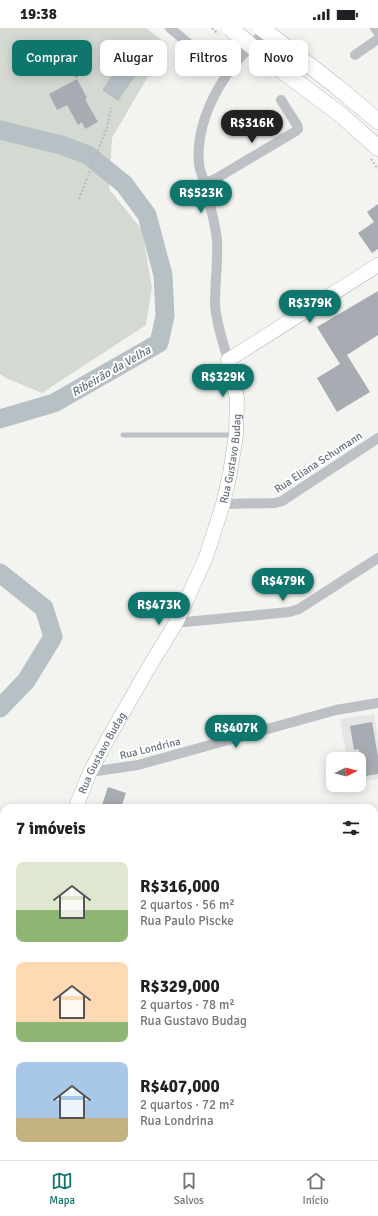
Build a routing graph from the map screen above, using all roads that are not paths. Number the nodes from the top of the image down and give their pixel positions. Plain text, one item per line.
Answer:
1 (170, 28) edge
2 (261, 28) edge
3 (268, 28) edge
4 (375, 28) edge
5 (225, 31) edge
6 (378, 32) edge
7 (378, 39) edge
8 (184, 40) edge
9 (355, 54) dead end
10 (241, 57) edge
11 (225, 76) edge
12 (281, 100) dead end
13 (378, 121) edge
14 (378, 148) edge
15 (204, 184) junction
16 (378, 265) edge
17 (228, 360) junction
18 (123, 435) dead end
19 (236, 435) junction
20 (378, 438) edge
21 (223, 504) junction
22 (378, 558) edge
23 (178, 622) junction
24 (378, 703) edge
25 (90, 772) junction
26 (77, 804) edge

1 - 8 street
2 - 13 main road, bridge
3 - 10 street, Rua Gustavo Budag
4 - 6 street
5 - 14 main road, bridge
7 - 9 street
11 - 15 street, Rua Gustavo Budag
12 - 15 street
15 - 17 street, Rua Gustavo Budag
16 - 17 street
17 - 19 street, Rua Gustavo Budag
18 - 19 lane
19 - 21 street, Rua Gustavo Budag
20 - 21 street, Rua Eliana Schumann
21 - 23 street, Rua Gustavo Budag
22 - 23 street
23 - 25 street, Rua Gustavo Budag
24 - 25 street, Rua Londrina
25 - 26 street, Rua Gustavo Budag

